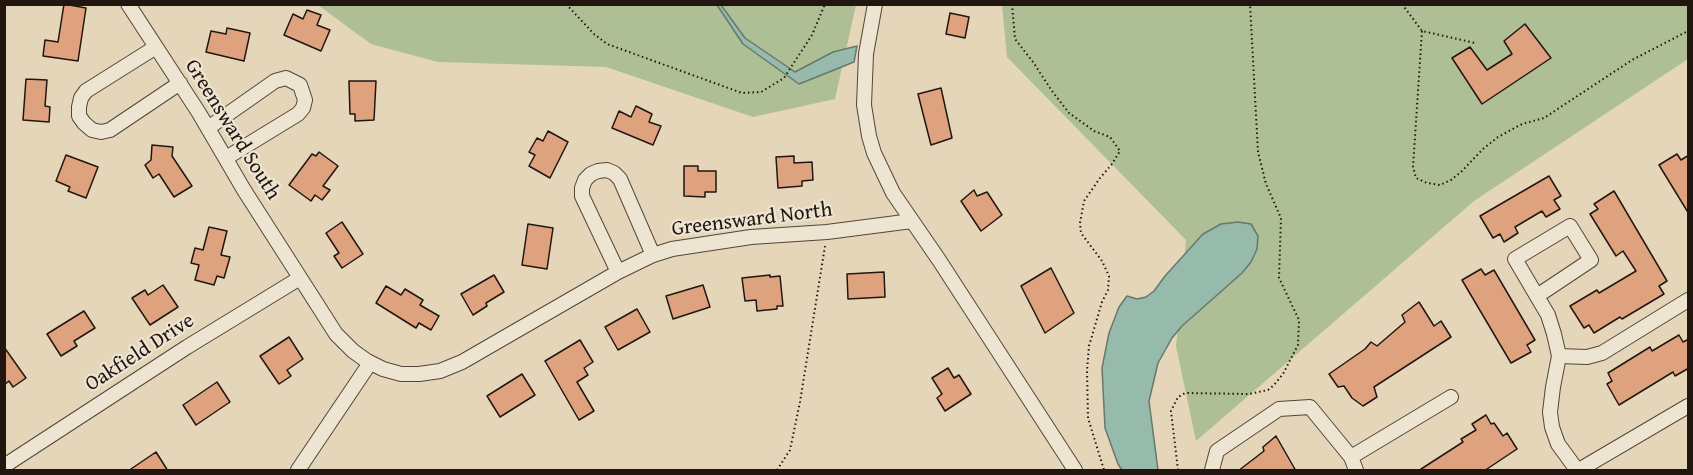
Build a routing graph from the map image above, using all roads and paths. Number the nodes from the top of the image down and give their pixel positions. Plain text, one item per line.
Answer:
1 (128, 4) edge
2 (566, 4) edge
3 (825, 4) edge
4 (875, 4) edge
5 (1012, 4) edge
6 (1250, 4) edge
7 (1402, 4) edge
8 (1422, 31) junction
9 (1689, 31) edge
10 (1475, 43) dead end
11 (156, 47) junction
12 (180, 83) junction
13 (208, 129) junction
14 (226, 158) junction
15 (912, 221) junction
16 (827, 232) junction
17 (653, 255) junction
18 (618, 272) junction
19 (300, 278) junction
20 (1537, 296) junction
21 (1689, 300) edge
22 (1559, 356) junction
23 (370, 363) junction
24 (1451, 397) dead end
25 (1689, 406) edge
26 (1351, 457) junction
27 (4, 466) edge
28 (298, 471) edge
29 (777, 471) edge
30 (1075, 471) edge
31 (1104, 471) edge
32 (1178, 471) edge
33 (1212, 471) edge
34 (1356, 471) edge
35 (1578, 471) edge

1 - 11 street, Greensward South
2 - 3 path
4 - 15 street
5 - 31 path
6 - 32 path
7 - 8 path
8 - 9 path
8 - 10 path
11 - 12 street, Greensward South
11 - 12 street
12 - 13 street, Greensward South
13 - 14 street, Greensward South
13 - 14 street
14 - 19 street, Greensward South
15 - 16 street, Greensward North
15 - 30 street
16 - 17 street, Greensward North
16 - 29 path
17 - 18 street, Greensward North
17 - 18 street
18 - 23 street, Greensward North
19 - 23 street, Greensward North
19 - 27 street, Oakfield Drive
20 - 20 street
20 - 22 street
21 - 22 street
22 - 35 street
23 - 28 street
24 - 26 street
25 - 35 street
26 - 33 street
26 - 34 street

